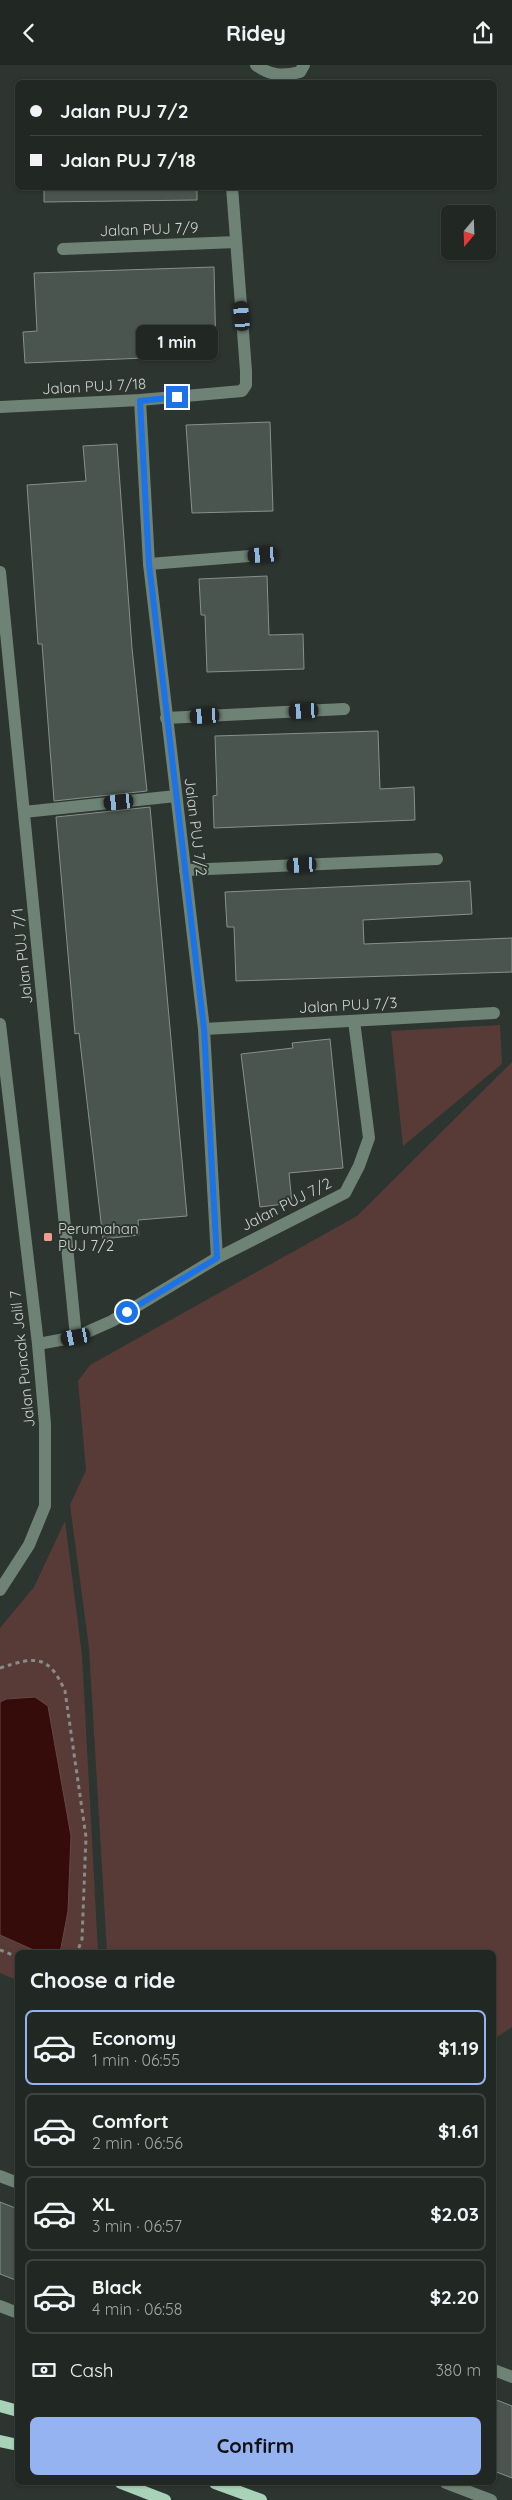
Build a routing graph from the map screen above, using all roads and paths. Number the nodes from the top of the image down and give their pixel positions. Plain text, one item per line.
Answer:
1 (256, 65) edge
2 (304, 65) edge
3 (232, 190) edge
4 (236, 242) junction
5 (63, 249) dead end
6 (140, 401) junction
7 (0, 407) edge
8 (263, 555) dead end
9 (149, 564) junction
10 (0, 572) edge
11 (344, 709) dead end
12 (166, 718) junction
13 (176, 796) junction
14 (24, 812) junction
15 (437, 859) dead end
16 (186, 870) junction
17 (494, 1013) dead end
18 (354, 1021) junction
19 (0, 1024) edge
20 (204, 1029) junction
21 (0, 1031) edge
22 (217, 1258) junction
23 (76, 1337) junction
24 (38, 1344) junction
25 (0, 1590) edge
26 (0, 1668) edge
27 (0, 1950) edge
28 (79, 1950) edge
29 (15, 1956) edge
30 (0, 2177) edge
31 (15, 2182) edge
32 (0, 2306) edge
33 (15, 2312) edge
34 (496, 2371) edge
35 (512, 2377) edge
36 (0, 2405) edge
37 (15, 2410) edge
38 (0, 2441) edge
39 (15, 2444) edge
40 (126, 2485) edge
41 (220, 2485) edge
42 (451, 2485) edge
43 (256, 2499) edge
44 (165, 2500) edge
45 (491, 2500) edge

1 - 2 street
3 - 4 street
4 - 5 street, Jalan PUJ 7/9
4 - 6 street, Jalan PUJ 7/18
6 - 7 street, Jalan PUJ 7/18
6 - 9 street, Jalan PUJ 7/2
8 - 9 street
9 - 12 street, Jalan PUJ 7/2
10 - 14 street, Jalan PUJ 7/1
11 - 12 street
12 - 13 street, Jalan PUJ 7/2
13 - 14 street
13 - 16 street, Jalan PUJ 7/2
14 - 23 street, Jalan PUJ 7/1
15 - 16 street
16 - 20 street, Jalan PUJ 7/2
17 - 18 street, Jalan PUJ 7/3
18 - 20 street, Jalan PUJ 7/3
18 - 22 street, Jalan PUJ 7/2
19 - 21 street, Jalan Puncak Jalil 7
20 - 22 street, Jalan PUJ 7/2
21 - 24 street, Jalan Puncak Jalil 7
22 - 23 street, Jalan PUJ 7/2
23 - 24 street, Jalan PUJ 7/2
24 - 25 street, Jalan Puncak Jalil 7
26 - 28 path
27 - 29 path
30 - 31 street
32 - 33 street
34 - 35 street
36 - 37 main road
38 - 39 main road
40 - 44 main road
41 - 43 main road
42 - 45 street

